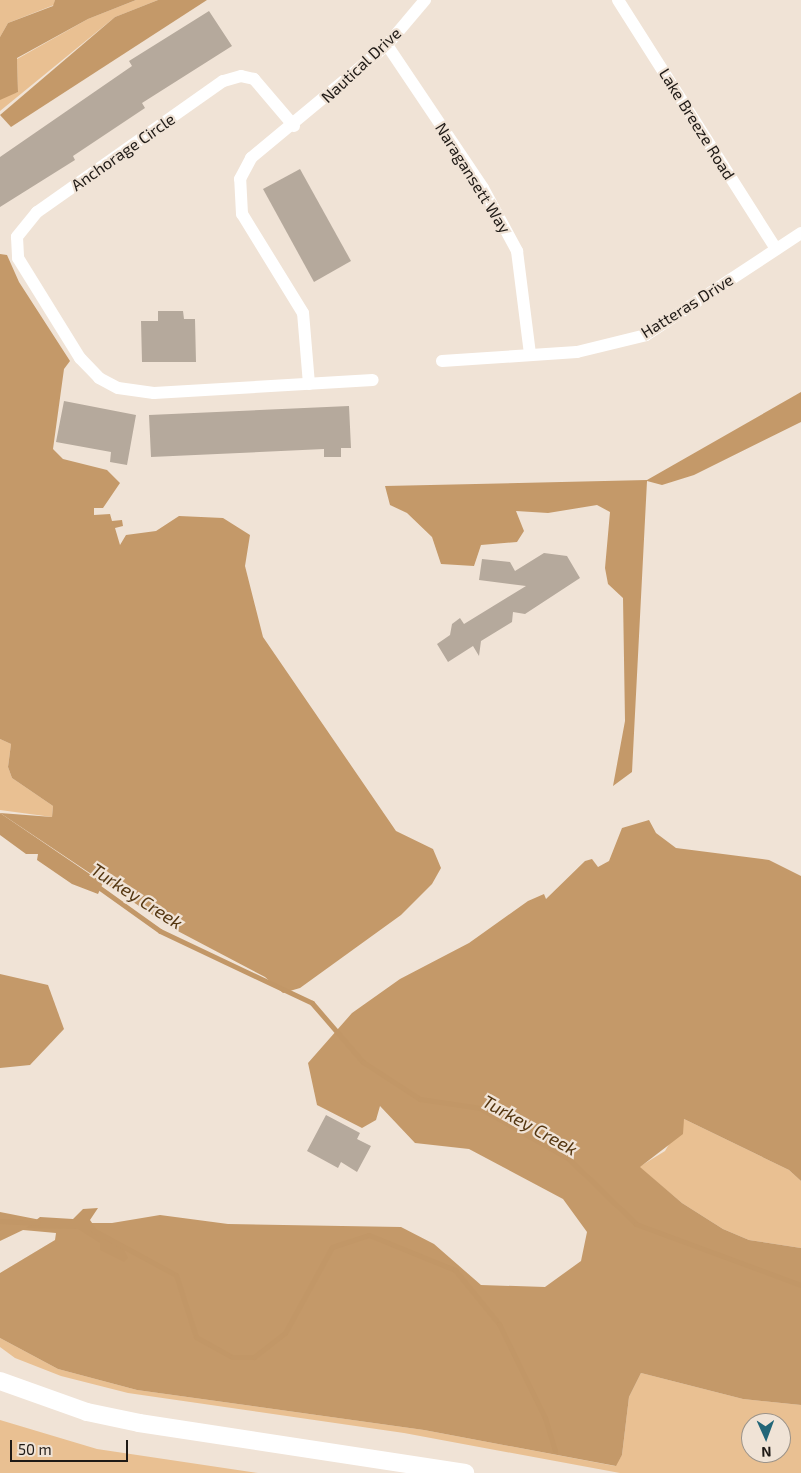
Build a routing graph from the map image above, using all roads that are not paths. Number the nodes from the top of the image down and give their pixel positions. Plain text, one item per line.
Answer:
1 (426, 0) edge
2 (618, 0) edge
3 (387, 45) junction
4 (294, 126) junction
5 (801, 233) edge
6 (776, 249) junction
7 (530, 354) junction
8 (442, 360) dead end
9 (373, 380) dead end
10 (309, 384) junction
11 (0, 1381) edge
12 (464, 1473) edge

1 - 3 street, Nautical Drive
2 - 6 street, Lake Breeze Road
3 - 4 street, Nautical Drive
3 - 7 street, Naragansett Way
4 - 10 street
4 - 10 street, Anchorage Circle
5 - 6 street, Hatteras Drive
6 - 7 street, Hatteras Drive
7 - 8 street, Hatteras Drive
9 - 10 street, Anchorage Circle
11 - 12 main road

